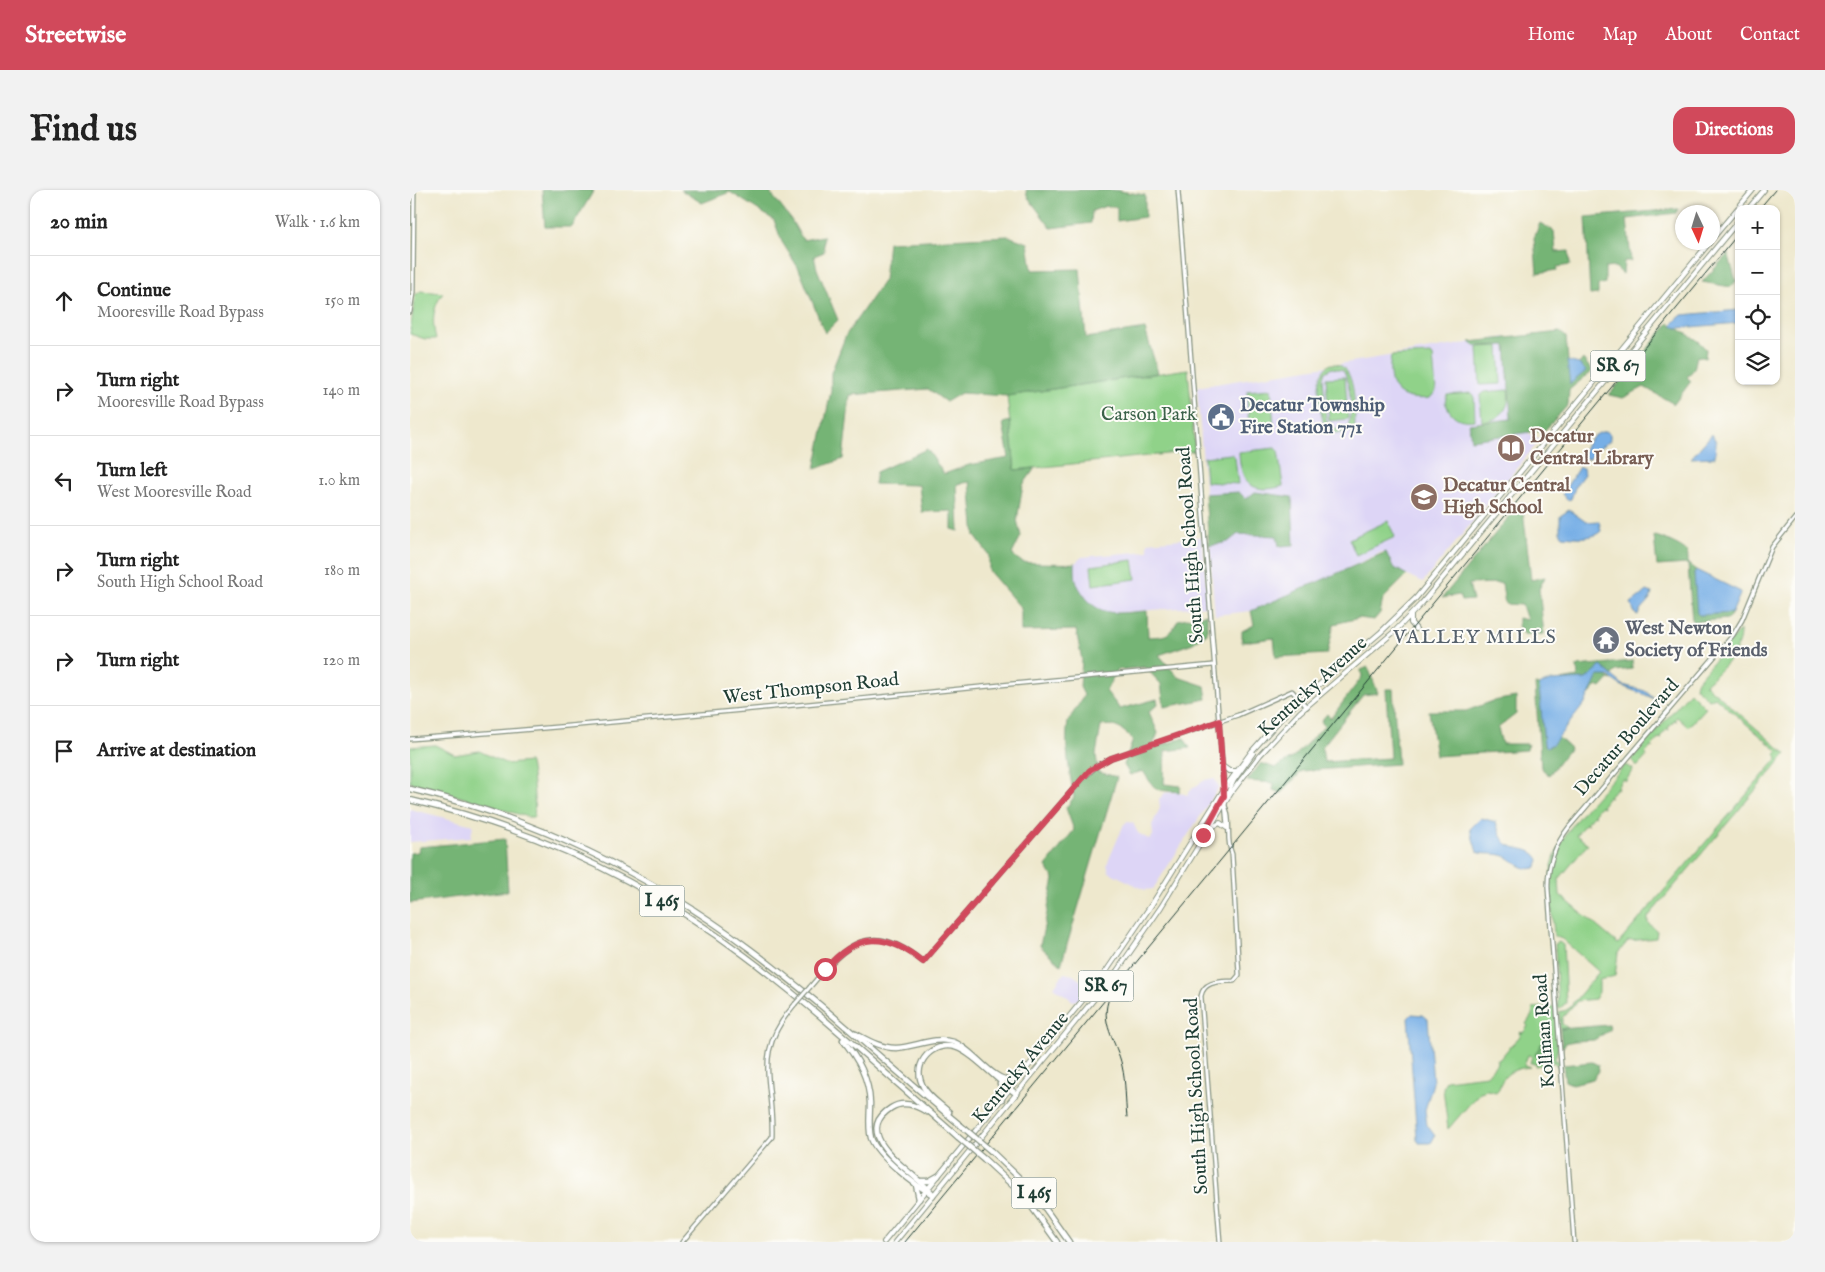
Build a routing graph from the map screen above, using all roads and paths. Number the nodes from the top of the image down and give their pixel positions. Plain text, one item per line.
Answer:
1 (414, 190) edge
2 (1178, 190) edge
3 (1753, 190) edge
4 (1764, 190) edge
5 (1751, 205) edge
6 (1735, 225) edge
7 (1720, 229) edge
8 (1703, 250) edge
9 (410, 312) edge
10 (1795, 518) edge
11 (1411, 615) junction
12 (1416, 628) dead end
13 (1214, 665) junction
14 (1301, 700) junction
15 (1307, 707) junction
16 (1219, 721) junction
17 (410, 739) edge
18 (1257, 744) junction
19 (1222, 766) junction
20 (1236, 772) junction
21 (410, 789) edge
22 (1224, 791) junction
23 (410, 800) edge
24 (1225, 803) junction
25 (1572, 823) joint
26 (1227, 827) junction
27 (1208, 830) junction
28 (1203, 838) junction
29 (846, 1028) junction
30 (836, 1031) junction
31 (1024, 1072) junction
32 (994, 1077) junction
33 (1002, 1079) junction
34 (1011, 1089) junction
35 (1017, 1094) junction
36 (1002, 1099) junction
37 (937, 1118) junction
38 (963, 1128) junction
39 (938, 1176) junction
40 (917, 1181) junction
41 (927, 1189) junction
42 (933, 1195) junction
43 (919, 1199) junction
44 (682, 1242) edge
45 (884, 1242) edge
46 (895, 1242) edge
47 (1057, 1242) edge
48 (1069, 1242) edge
49 (1220, 1242) edge
50 (1574, 1242) edge

1 - 9 street
2 - 13 street, South High School Road
3 - 7 main road
4 - 5 main road
6 - 11 main road, Kentucky Avenue / SR 67
8 - 14 main road, Kentucky Avenue / SR 67
10 - 25 street, Decatur Boulevard
11 - 12 main road
11 - 15 main road, Kentucky Avenue / SR 67
13 - 16 street, South High School Road
13 - 17 street, West Thompson Road
14 - 15 street
14 - 16 street
14 - 18 main road, Kentucky Avenue / SR 67
15 - 24 main road, Kentucky Avenue / SR 67
16 - 19 street, South High School Road
16 - 44 street, bridge
18 - 20 main road, Kentucky Avenue / SR 67
18 - 24 main road
19 - 20 main road
19 - 22 street, South High School Road
20 - 22 main road, Kentucky Avenue / SR 67
21 - 29 highway, I 465
22 - 24 street, South High School Road
22 - 28 main road
22 - 31 main road, Kentucky Avenue / SR 67
23 - 30 highway, I 465
24 - 26 street, South High School Road
24 - 27 main road, Kentucky Avenue / SR 67
25 - 50 street, Kollman Road
26 - 27 main road
26 - 49 street, South High School Road
27 - 28 main road, Kentucky Avenue / SR 67
28 - 35 main road, Kentucky Avenue / SR 67
29 - 33 highway
29 - 38 highway, I 465
30 - 37 highway, I 465
30 - 40 highway
31 - 33 highway
31 - 34 main road, Kentucky Avenue
32 - 34 highway
32 - 36 highway
32 - 38 highway
33 - 34 highway
34 - 35 highway
34 - 36 main road, Kentucky Avenue
35 - 42 main road, Kentucky Avenue / SR 67
36 - 39 main road, Kentucky Avenue
37 - 40 highway
37 - 47 highway, I 465, bridge
38 - 48 highway, I 465, bridge
39 - 40 highway
39 - 41 main road, Kentucky Avenue
40 - 41 highway
40 - 43 highway
41 - 42 highway
41 - 43 main road, Kentucky Avenue
42 - 46 main road, Kentucky Avenue
43 - 45 main road, Kentucky Avenue

